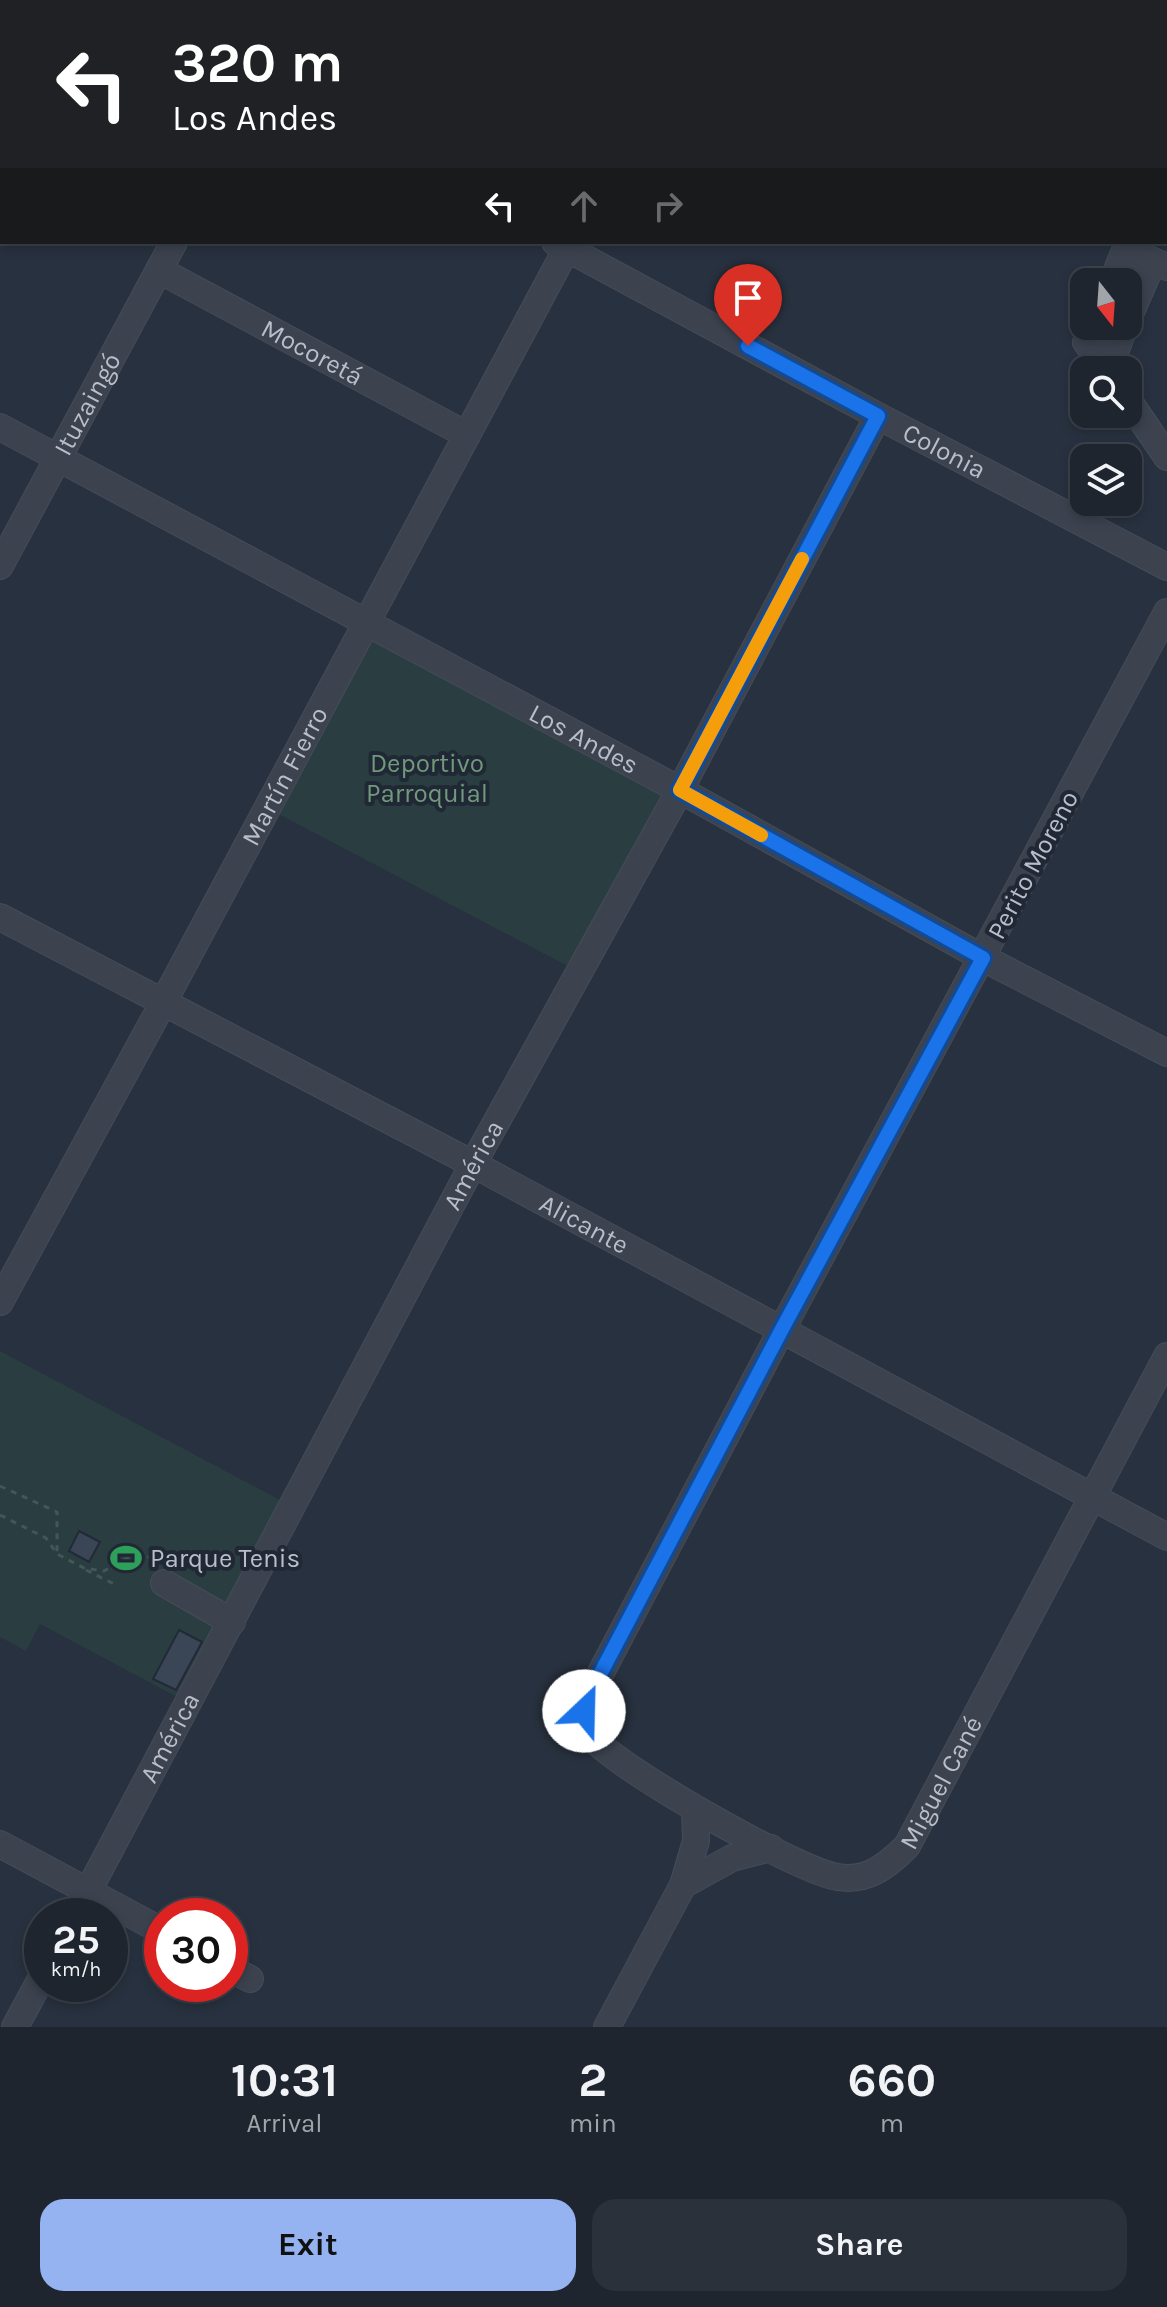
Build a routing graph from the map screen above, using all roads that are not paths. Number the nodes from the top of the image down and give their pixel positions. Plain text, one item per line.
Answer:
1 (173, 244) edge
2 (561, 245) edge
3 (1119, 245) edge
4 (1160, 264) edge
5 (1115, 268) edge
6 (159, 270) junction
7 (1142, 295) edge
8 (878, 416) junction
9 (1142, 420) edge
10 (0, 427) edge
11 (467, 435) junction
12 (1167, 457) edge
13 (58, 458) junction
14 (0, 566) edge
15 (1167, 567) edge
16 (1167, 612) edge
17 (367, 622) junction
18 (680, 790) junction
19 (0, 917) edge
20 (983, 958) junction
21 (163, 1003) junction
22 (1167, 1053) edge
23 (473, 1164) junction
24 (0, 1302) edge
25 (782, 1329) junction
26 (1167, 1356) edge
27 (1092, 1497) junction
28 (1167, 1537) edge
29 (166, 1576) road end
30 (232, 1622) junction
31 (695, 1809) junction
32 (0, 1844) edge
33 (771, 1848) junction
34 (683, 1885) junction
35 (88, 1892) junction
36 (85, 1898) edge
37 (144, 1922) edge
38 (28, 2002) edge
39 (15, 2027) edge
40 (607, 2027) edge

1 - 6 street, Ituzaingó
2 - 8 street, Colonia
2 - 11 street, Martín Fierro
3 - 4 street
3 - 5 street
4 - 7 street
6 - 11 street, Mocoretá
6 - 13 street, Ituzaingó
8 - 15 street, Colonia
8 - 18 street, América
9 - 12 street
10 - 13 street, Los Andes
11 - 17 street, Martín Fierro
13 - 14 street, Ituzaingó
13 - 17 street, Los Andes
16 - 20 street, Perito Moreno
17 - 18 street, Los Andes
17 - 21 street, Martín Fierro
18 - 20 street, Los Andes
18 - 23 street, América
19 - 21 street, Alicante
20 - 22 street, Los Andes
20 - 25 street, Perito Moreno
21 - 23 street, Alicante
21 - 24 street, Martín Fierro
23 - 25 street, Alicante
23 - 30 street, América
25 - 27 street, Alicante
25 - 31 street, Perito Moreno
26 - 27 street, Miguel Cané
27 - 28 street, Alicante
27 - 33 street, Miguel Cané
29 - 30 street
30 - 35 street, América
31 - 33 street, Perito Moreno
31 - 34 street
32 - 35 street
33 - 34 street
34 - 40 street
35 - 36 street, América
35 - 37 street
38 - 39 street

